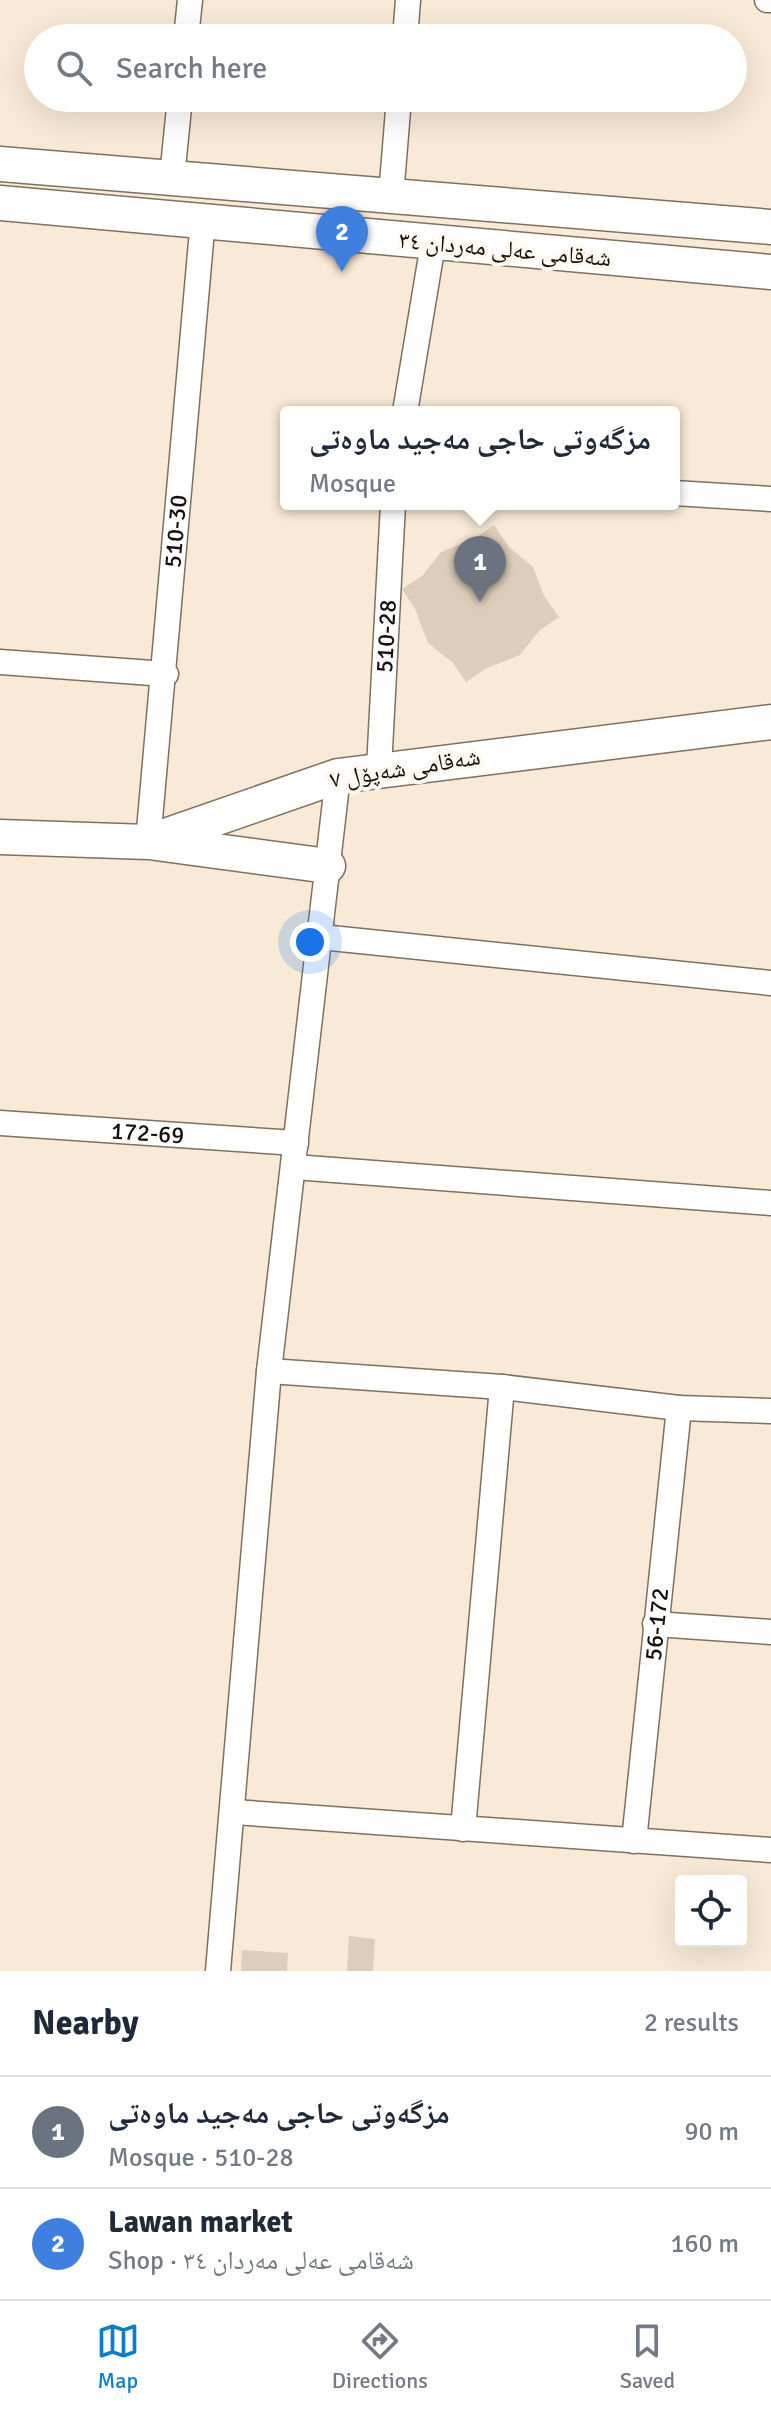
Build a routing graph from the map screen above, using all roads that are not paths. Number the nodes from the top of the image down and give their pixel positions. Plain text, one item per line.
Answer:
1 (190, 0) edge
2 (408, 0) edge
3 (187, 24) edge
4 (406, 24) edge
5 (179, 112) edge
6 (398, 112) edge
7 (0, 164) edge
8 (172, 177) junction
9 (391, 196) junction
10 (0, 203) edge
11 (203, 219) junction
12 (771, 227) edge
13 (433, 244) junction
14 (771, 272) edge
15 (406, 406) edge
16 (680, 493) edge
17 (771, 499) edge
18 (393, 510) edge
19 (0, 662) edge
20 (166, 674) junction
21 (771, 722) edge
22 (379, 768) junction
23 (338, 776) junction
24 (0, 837) edge
25 (148, 842) junction
26 (328, 866) junction
27 (321, 937) junction
28 (771, 983) edge
29 (0, 1123) edge
30 (296, 1143) junction
31 (294, 1167) junction
32 (771, 1203) edge
33 (269, 1371) junction
34 (502, 1387) junction
35 (679, 1408) junction
36 (771, 1411) edge
37 (655, 1624) junction
38 (771, 1632) edge
39 (234, 1812) junction
40 (463, 1829) junction
41 (634, 1841) junction
42 (771, 1850) edge
43 (218, 1971) edge

1 - 3 street
2 - 4 street
5 - 8 street
6 - 9 street
7 - 8 main road, شەقامی عەلی مەردان ٣٤
8 - 9 main road, شەقامی عەلی مەردان ٣٤
9 - 12 main road, شەقامی عەلی مەردان ٣٤
10 - 11 main road, شەقامی عەلی مەردان ٣٤
11 - 13 main road, شەقامی عەلی مەردان ٣٤
11 - 20 street, 510-30
13 - 14 main road, شەقامی عەلی مەردان ٣٤
13 - 15 street
16 - 17 street
18 - 22 street, 510-28
19 - 20 street
20 - 25 street, 510-30
21 - 22 main road, شەقامی شەپۆل ٧
22 - 23 main road, شەقامی شەپۆل ٧
23 - 25 main road, شەقامی شەپۆل ٧
23 - 26 street
24 - 25 main road, شەقامی شەپۆل ٧
25 - 26 main road
26 - 27 street
27 - 28 street
27 - 30 street
29 - 30 street, 172-69
30 - 31 street
31 - 32 street
31 - 33 street
33 - 34 street
33 - 39 street
34 - 35 street
34 - 40 street
35 - 36 street
35 - 37 street, 56-172
37 - 38 street
37 - 41 street, 56-172
39 - 40 street
39 - 43 street
40 - 41 street
41 - 42 street

